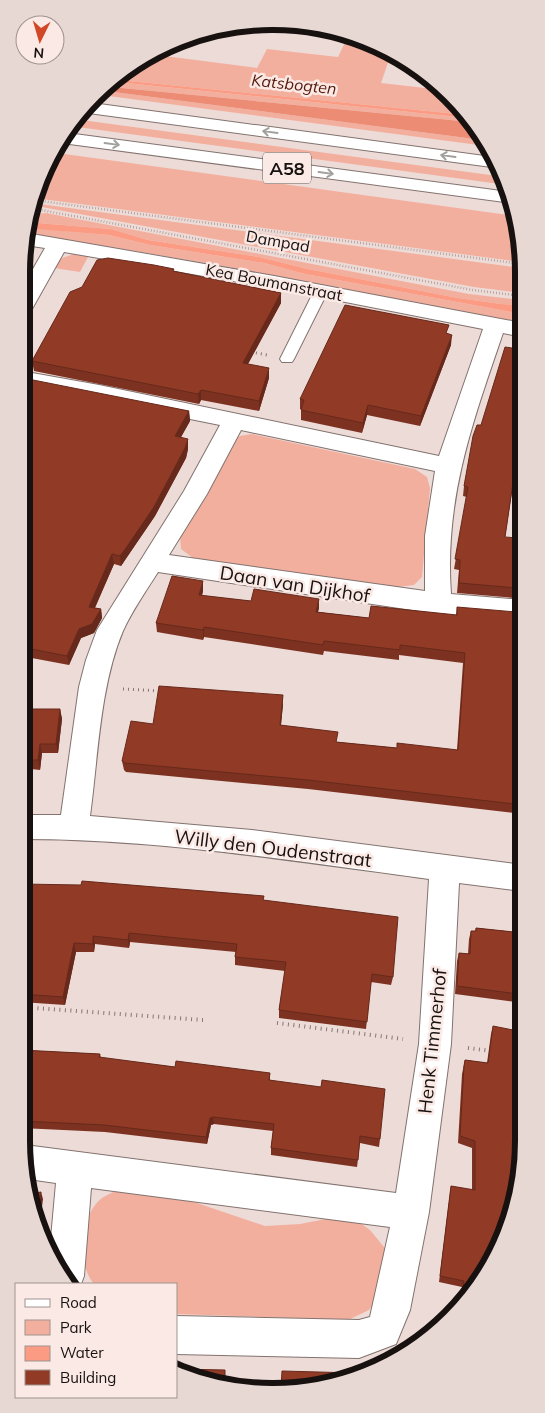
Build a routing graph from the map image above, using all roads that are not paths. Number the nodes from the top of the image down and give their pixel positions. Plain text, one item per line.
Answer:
1 (94, 109) edge
2 (70, 139) edge
3 (488, 162) edge
4 (503, 197) edge
5 (32, 240) edge
6 (58, 244) junction
7 (322, 291) junction
8 (30, 293) edge
9 (495, 325) junction
10 (515, 329) edge
11 (287, 359) dead end
12 (30, 380) edge
13 (234, 420) junction
14 (448, 466) junction
15 (152, 562) junction
16 (439, 604) junction
17 (515, 609) edge
18 (74, 826) junction
19 (30, 827) edge
20 (445, 869) junction
21 (515, 877) edge
22 (31, 1163) edge
23 (75, 1169) junction
24 (411, 1212) junction
25 (67, 1269) edge
26 (178, 1335) edge

3 -> 1 main road, A58
2 -> 4 main road, A58
5 - 6 main road, Kea Boumanstraat
6 - 7 main road, Kea Boumanstraat
6 - 8 main road
7 - 9 main road, Kea Boumanstraat
7 - 11 lane
9 - 10 main road, Kea Boumanstraat
9 - 14 main road
12 - 13 main road
13 - 14 main road
13 - 15 main road
14 - 16 main road
15 - 16 main road, Daan van Dijkhof
15 - 18 main road
16 - 17 main road, Daan van Dijkhof
18 - 19 main road, Willy den Oudenstraat
18 - 20 main road, Willy den Oudenstraat
20 - 21 main road, Willy den Oudenstraat
20 - 24 main road, Henk Timmerhof
22 - 23 main road
23 - 24 main road
23 - 25 main road
24 - 26 main road, Henk Timmerhof

